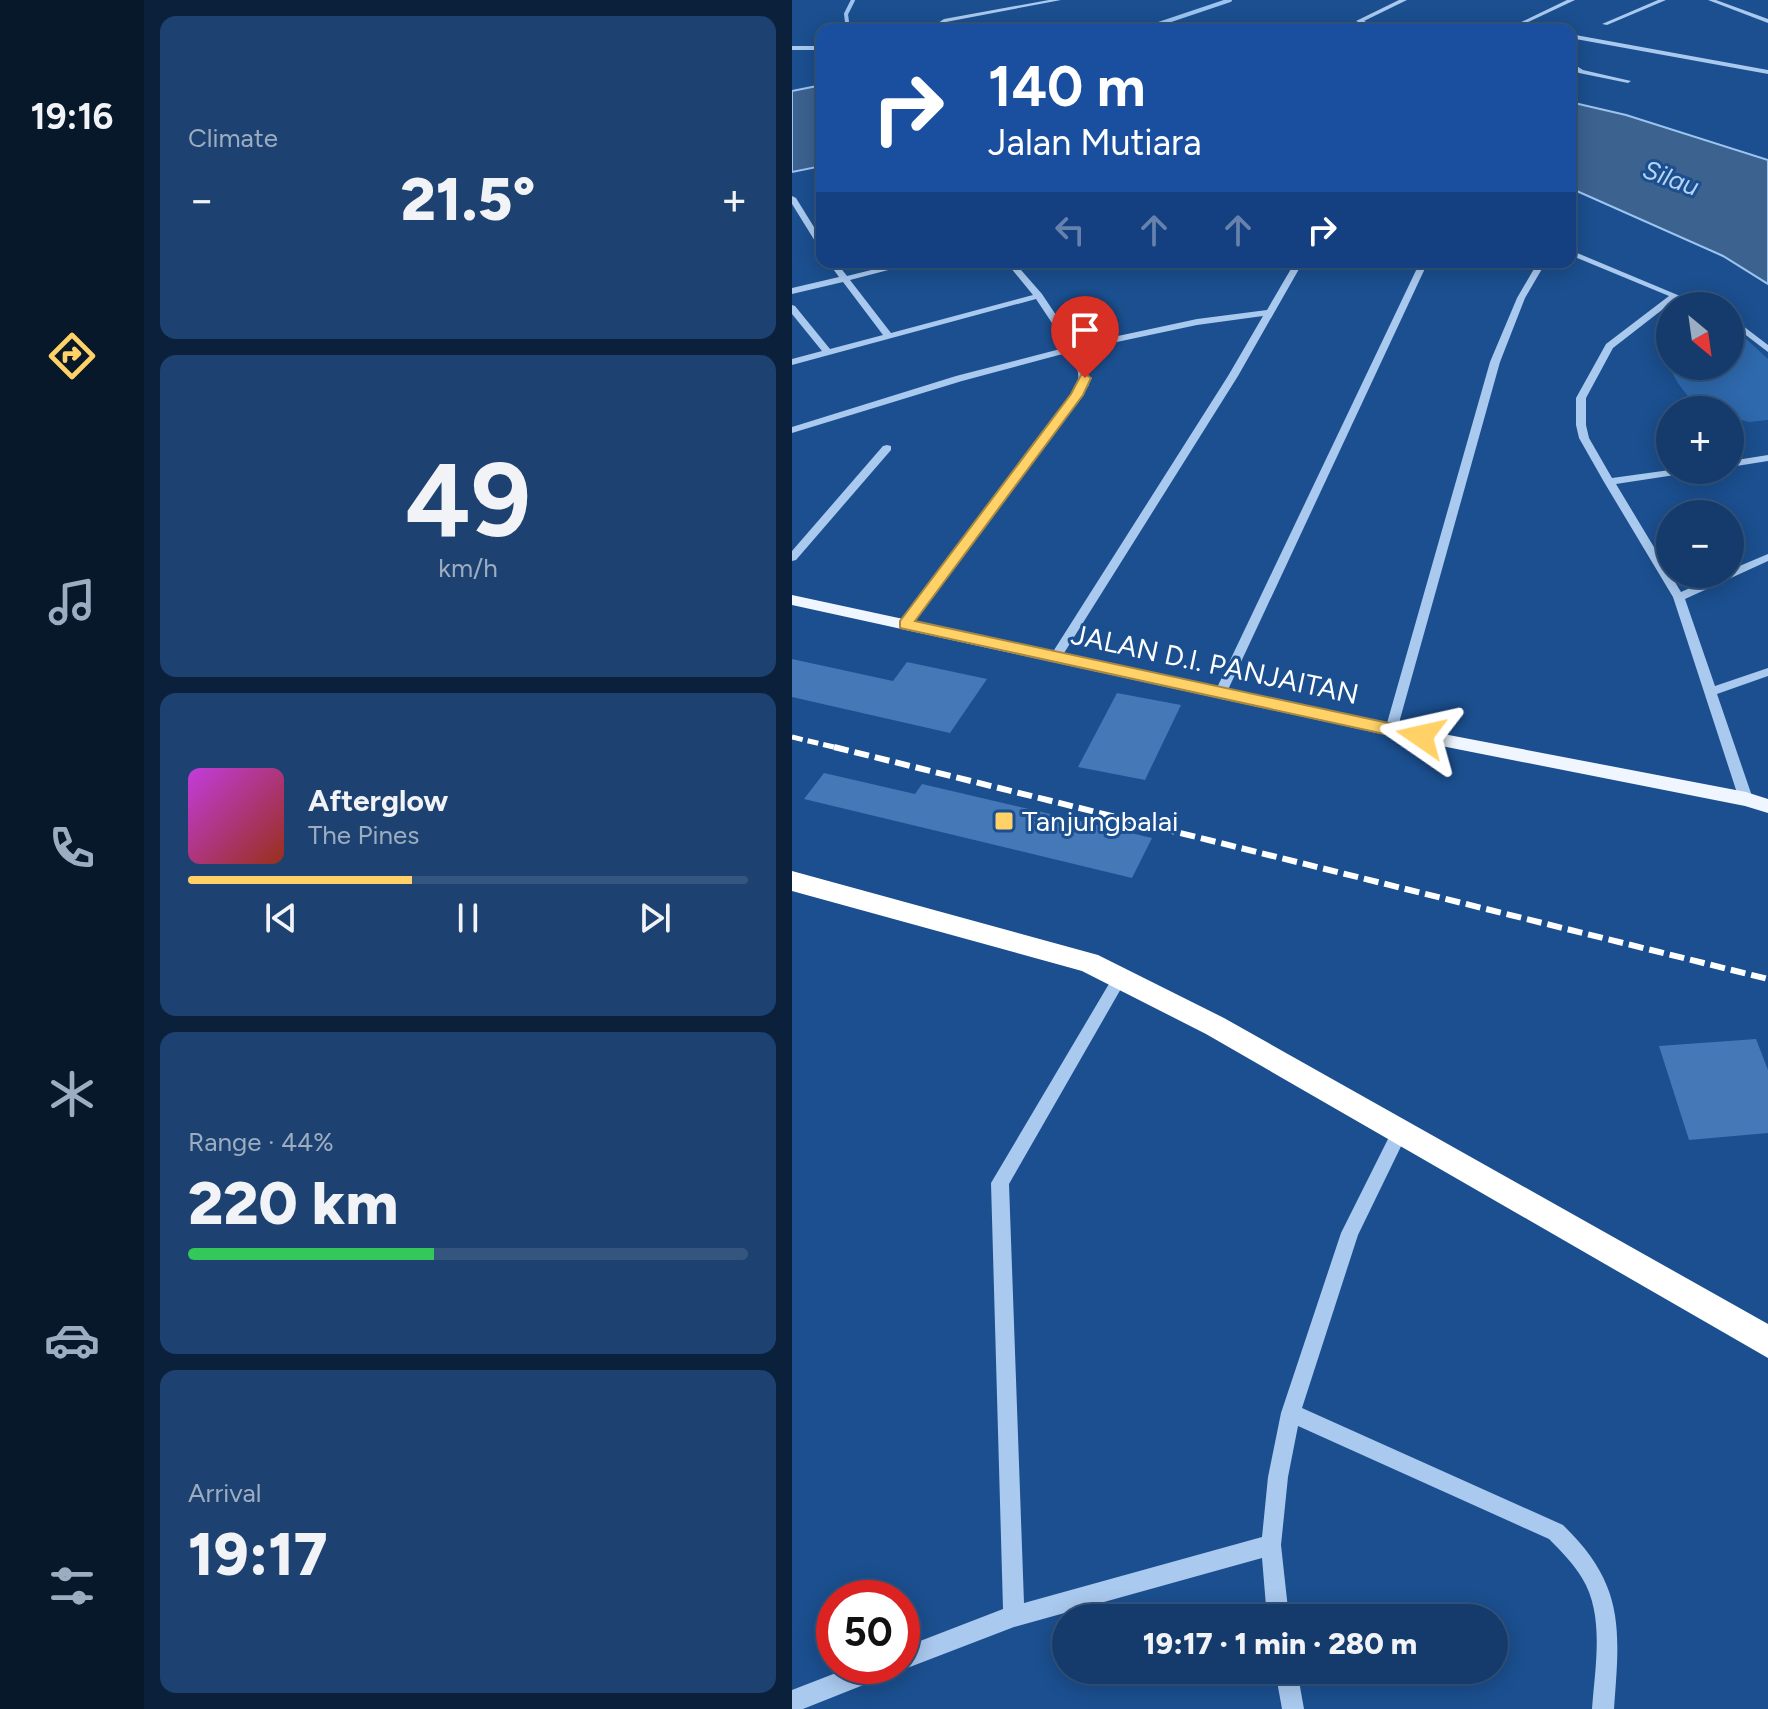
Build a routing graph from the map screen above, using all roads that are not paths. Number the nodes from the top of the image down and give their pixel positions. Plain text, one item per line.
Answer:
1 (1058, 0) edge
2 (1404, 0) edge
3 (1572, 0) edge
4 (1663, 0) edge
5 (1711, 0) edge
6 (1768, 21) edge
7 (941, 24) edge
8 (1366, 24) edge
9 (1520, 24) edge
10 (1605, 24) dead end
11 (1576, 37) edge
12 (1580, 38) junction
13 (1576, 42) edge
14 (792, 48) edge
15 (816, 48) edge
16 (1576, 66) edge
17 (1768, 72) edge
18 (1628, 81) dead end
19 (792, 198) edge
20 (816, 236) edge
21 (1576, 255) edge
22 (836, 268) edge
23 (889, 268) edge
24 (1015, 268) edge
25 (1295, 268) edge
26 (1421, 268) edge
27 (1539, 268) edge
28 (842, 279) junction
29 (792, 291) edge
30 (1665, 292) edge
31 (1039, 296) junction
32 (792, 308) edge
33 (1656, 310) edge
34 (1267, 313) junction
35 (1744, 330) edge
36 (889, 336) junction
37 (1072, 348) junction
38 (1768, 349) edge
39 (828, 352) junction
40 (792, 362) edge
41 (792, 430) edge
42 (887, 448) dead end
43 (1768, 458) edge
44 (1744, 462) edge
45 (1656, 475) edge
46 (1609, 482) junction
47 (1768, 557) edge
48 (792, 558) edge
49 (1679, 597) junction
50 (792, 600) edge
51 (905, 624) junction
52 (1055, 658) junction
53 (1768, 672) edge
54 (1712, 691) junction
55 (1220, 694) junction
56 (1391, 730) junction
57 (1746, 799) junction
58 (1768, 806) edge
59 (792, 881) edge
60 (1121, 976) junction
61 (1399, 1134) junction
62 (1768, 1342) edge
63 (1291, 1413) junction
64 (1271, 1545) junction
65 (1277, 1604) edge
66 (1014, 1616) junction
67 (920, 1652) edge
68 (836, 1684) edge
69 (1289, 1684) edge
70 (792, 1706) edge
71 (1293, 1709) edge
72 (1603, 1709) edge

1 - 7 street
2 - 8 street
3 - 9 street
4 - 10 street
5 - 6 street
11 - 12 street
12 - 13 street
12 - 17 street
14 - 15 street
16 - 18 street
19 - 20 street
21 - 30 street
22 - 28 street
23 - 28 street
24 - 31 street
25 - 34 street
26 - 55 street
27 - 56 street
28 - 29 street
28 - 36 street
31 - 36 street
31 - 37 street
32 - 39 street
33 - 46 street
34 - 37 street
34 - 52 street
35 - 38 street
36 - 39 street
37 - 41 street
37 - 51 street
39 - 40 street
42 - 48 street
43 - 44 street
45 - 46 street
46 - 49 street
47 - 49 street
49 - 54 street
50 - 51 main road, JALAN D.I. PANJAITAN
51 - 52 main road, JALAN D.I. PANJAITAN
52 - 55 main road, JALAN D.I. PANJAITAN
53 - 54 street
54 - 57 street
55 - 56 main road, JALAN D.I. PANJAITAN
56 - 57 main road, JALAN D.I. PANJAITAN
57 - 58 main road, JALAN D.I. PANJAITAN
59 - 60 highway
60 - 61 highway
60 - 66 street
61 - 62 highway
61 - 63 street
63 - 64 street
63 - 72 street
64 - 65 street
64 - 66 street
66 - 67 street
68 - 70 street
69 - 71 street

